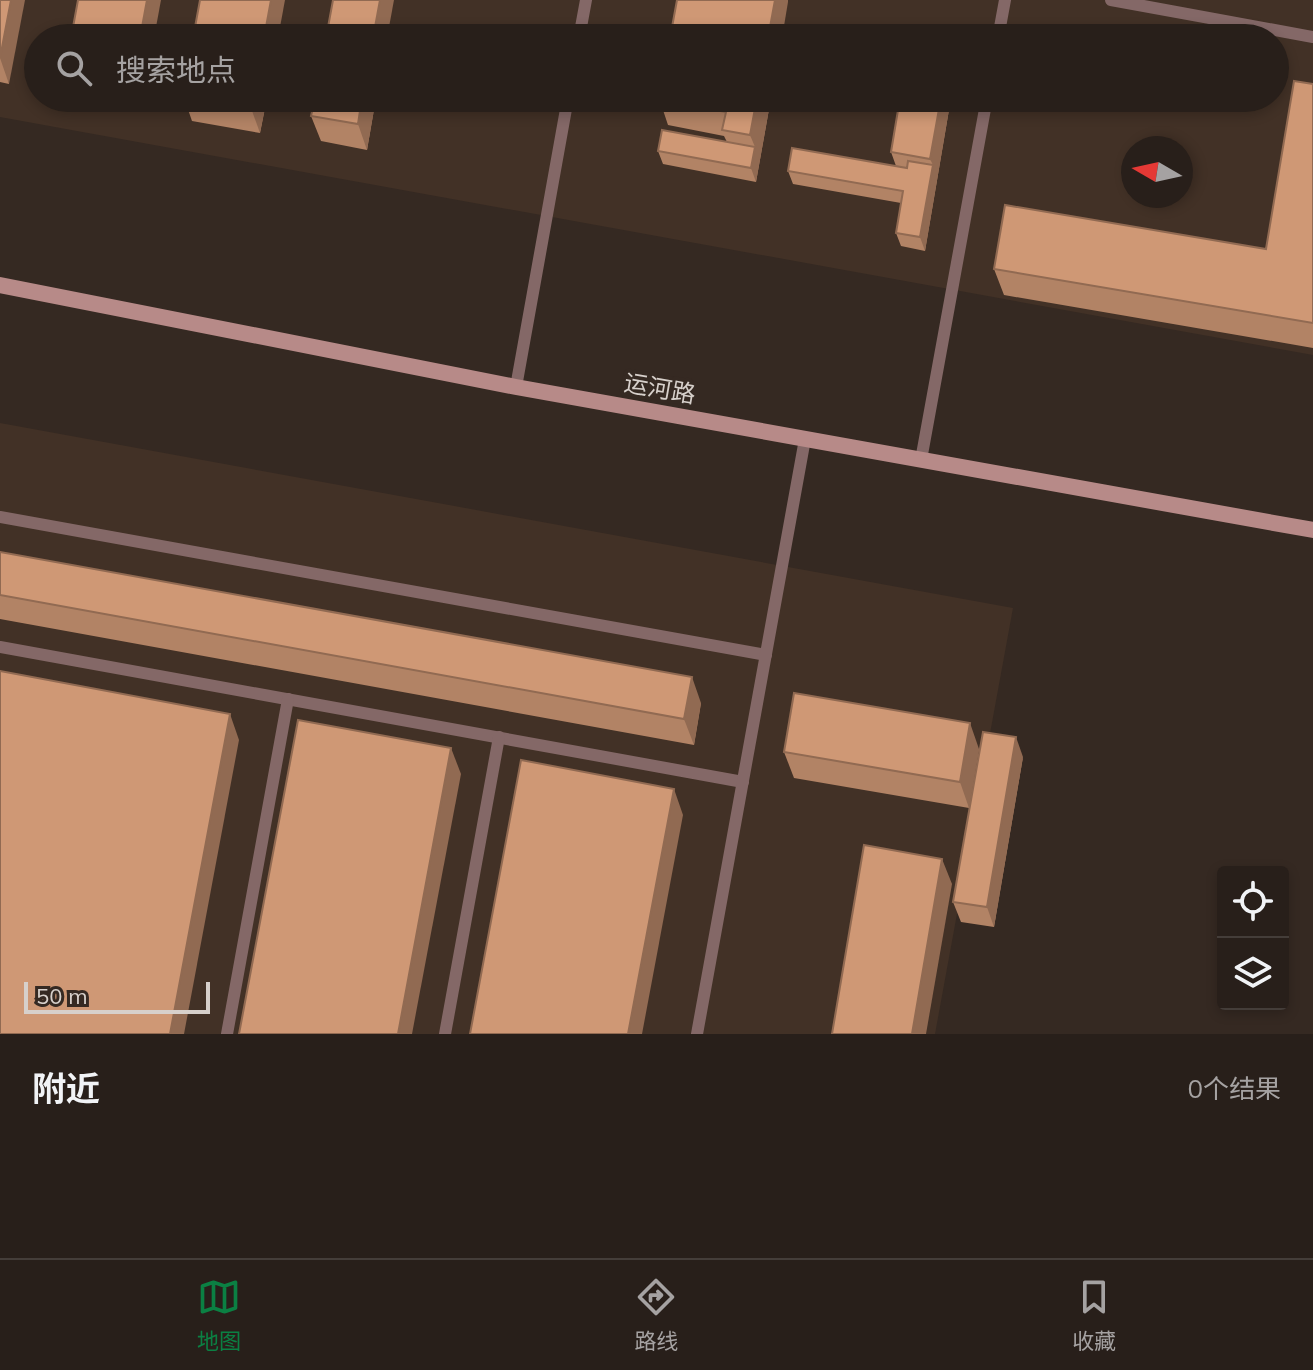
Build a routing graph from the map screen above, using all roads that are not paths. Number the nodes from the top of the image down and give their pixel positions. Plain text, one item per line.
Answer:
1 (586, 0) edge
2 (1005, 0) edge
3 (1111, 0) edge
4 (582, 24) edge
5 (1001, 24) edge
6 (1242, 24) edge
7 (1289, 33) edge
8 (1313, 37) edge
9 (565, 112) edge
10 (984, 112) edge
11 (0, 285) edge
12 (516, 387) junction
13 (805, 439) junction
14 (921, 460) junction
15 (0, 517) edge
16 (1313, 530) edge
17 (0, 647) edge
18 (766, 655) junction
19 (288, 699) junction
20 (499, 737) junction
21 (743, 782) junction
22 (227, 1034) edge
23 (445, 1034) edge
24 (697, 1034) edge

1 - 4 lane
2 - 5 lane
3 - 6 lane
7 - 8 lane
9 - 12 lane
10 - 14 lane
11 - 12 main road, 运河路
12 - 13 main road, 运河路
13 - 14 main road, 运河路
13 - 18 lane
14 - 16 main road, 运河路
15 - 18 lane
17 - 19 lane
18 - 21 lane
19 - 20 lane
19 - 22 lane
20 - 21 lane
20 - 23 lane
21 - 24 lane

